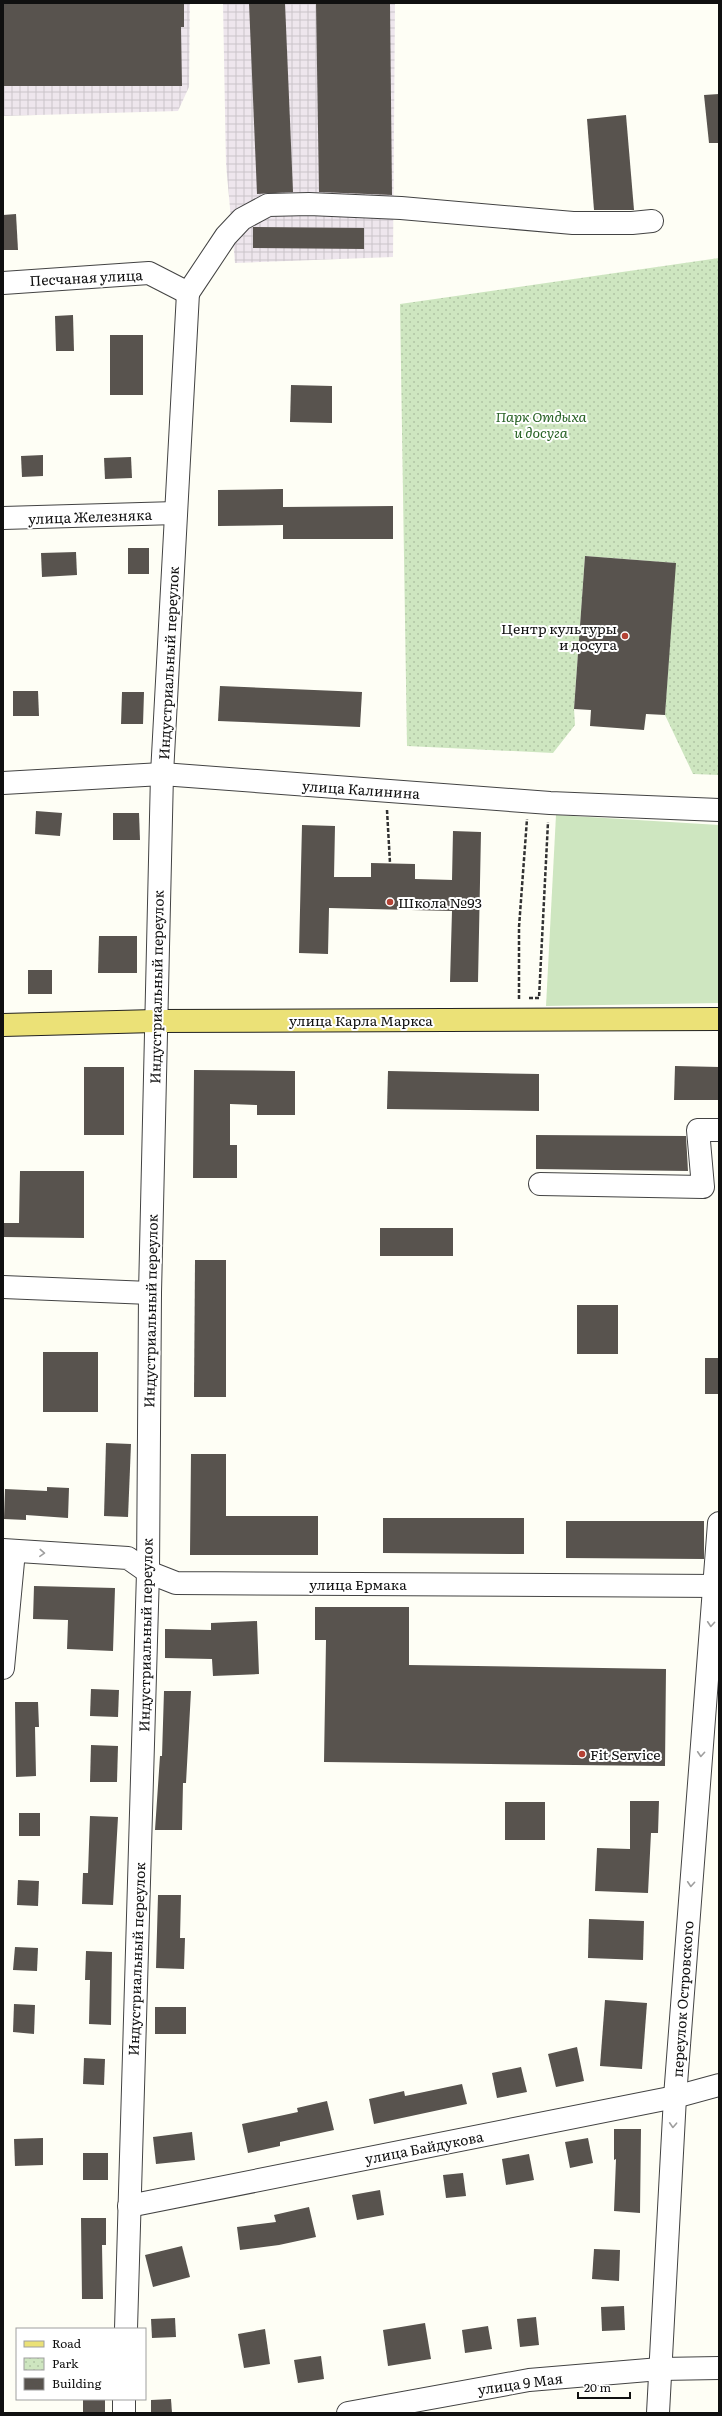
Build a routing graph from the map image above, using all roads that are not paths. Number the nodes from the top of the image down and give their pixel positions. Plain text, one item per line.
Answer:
1 (652, 221) dead end
2 (3, 283) edge
3 (188, 293) junction
4 (176, 513) junction
5 (3, 518) edge
6 (162, 774) junction
7 (3, 783) edge
8 (719, 810) edge
9 (719, 1019) edge
10 (155, 1021) junction
11 (3, 1025) edge
12 (719, 1130) edge
13 (540, 1184) dead end
14 (3, 1287) edge
15 (150, 1293) junction
16 (719, 1523) edge
17 (9, 1551) edge
18 (148, 1572) junction
19 (716, 1586) edge
20 (3, 1668) edge
21 (713, 1680) edge
22 (719, 2085) edge
23 (674, 2097) junction
24 (129, 2206) junction
25 (126, 2328) edge
26 (719, 2368) edge
27 (660, 2369) junction
28 (124, 2400) edge
29 (124, 2413) edge
30 (348, 2413) edge
31 (658, 2413) edge

1 - 3 street
2 - 3 street, Песчаная улица
3 - 4 street, Индустриальный переулок
4 - 5 street, улица Железняка
4 - 6 street, Индустриальный переулок
6 - 7 street, улица Калинина
6 - 8 street, улица Калинина
6 - 10 street, Индустриальный переулок
9 - 10 main road, улица Карла Маркса
10 - 11 main road, улица Карла Маркса
10 - 15 street, Индустриальный переулок
12 - 13 street
14 - 15 street
15 - 18 street, Индустриальный переулок
16 - 19 street, переулок Островского
17 -> 18 street, улица Ермака
17 - 20 street
18 - 19 street, улица Ермака
18 - 24 street, Индустриальный переулок
19 -> 21 street, переулок Островского
21 -> 23 street, переулок Островского
22 - 23 street, улица Байдукова
23 - 24 street, улица Байдукова
23 -> 27 street, переулок Островского
24 - 25 street, Индустриальный переулок
26 - 27 street, улица 9 Мая
27 - 30 street, улица 9 Мая
27 - 31 street, переулок Островского
28 - 29 street

